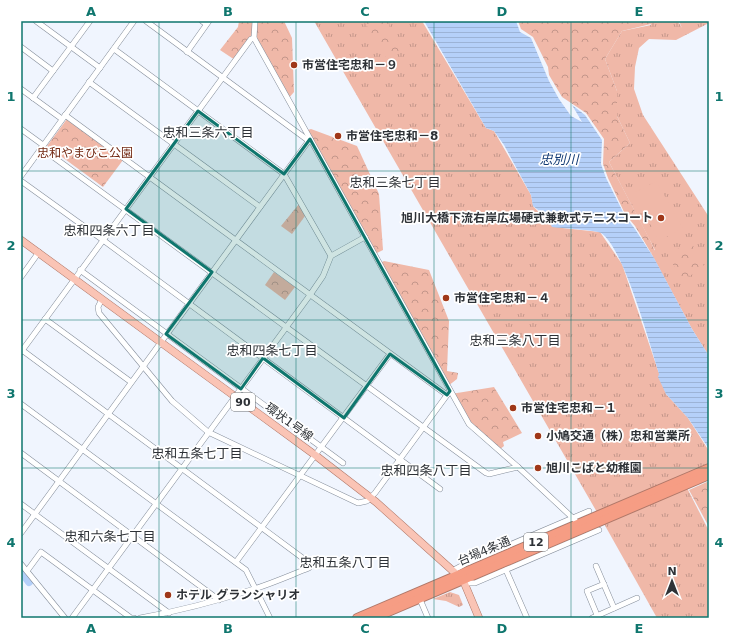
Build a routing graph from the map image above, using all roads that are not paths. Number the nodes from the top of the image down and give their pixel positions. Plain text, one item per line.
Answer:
1 (36, 21) edge
2 (88, 21) edge
3 (134, 21) edge
4 (146, 21) edge
5 (202, 21) edge
6 (255, 21) edge
7 (208, 23) edge
8 (254, 38) junction
9 (71, 46) junction
10 (21, 47) edge
11 (114, 49) junction
12 (187, 52) junction
13 (100, 68) junction
14 (53, 70) junction
15 (223, 77) junction
16 (89, 82) junction
17 (21, 89) edge
18 (33, 98) junction
19 (198, 111) junction
20 (64, 117) junction
21 (21, 129) edge
22 (309, 140) junction
23 (174, 144) junction
24 (42, 146) junction
25 (23, 168) edge
26 (284, 174) junction
27 (21, 176) edge
28 (149, 177) junction
29 (21, 181) edge
30 (260, 207) junction
31 (126, 209) junction
32 (365, 237) junction
33 (21, 240) edge
34 (103, 240) junction
35 (235, 240) junction
36 (39, 252) junction
37 (330, 256) junction
38 (80, 270) junction
39 (212, 272) junction
40 (21, 277) edge
41 (75, 278) junction
42 (310, 295) junction
43 (102, 299) junction
44 (188, 304) junction
45 (45, 319) junction
46 (286, 326) junction
47 (166, 334) junction
48 (160, 342) junction
49 (22, 351) edge
50 (390, 354) junction
51 (263, 358) junction
52 (142, 366) junction
53 (131, 382) junction
54 (367, 385) junction
55 (241, 389) junction
56 (448, 393) junction
57 (236, 396) junction
58 (21, 404) edge
59 (108, 414) junction
60 (344, 418) junction
61 (423, 428) junction
62 (208, 432) junction
63 (321, 447) junction
64 (82, 449) junction
65 (21, 453) edge
66 (315, 455) junction
67 (400, 459) junction
68 (343, 463) dead end
69 (518, 467) junction
70 (709, 468) edge
71 (182, 469) junction
72 (709, 475) edge
73 (300, 476) junction
74 (58, 481) junction
75 (440, 489) dead end
76 (371, 498) junction
77 (21, 504) edge
78 (156, 504) junction
79 (589, 511) dead end
80 (616, 511) junction
81 (35, 514) junction
82 (574, 519) junction
83 (262, 528) junction
84 (599, 530) dead end
85 (21, 533) edge
86 (132, 536) junction
87 (236, 562) junction
88 (21, 564) edge
89 (596, 566) dead end
90 (109, 568) junction
91 (506, 570) junction
92 (27, 571) junction
93 (459, 577) junction
94 (604, 584) junction
95 (256, 589) junction
96 (93, 590) junction
97 (418, 595) junction
98 (637, 598) dead end
99 (219, 600) junction
100 (614, 608) junction
101 (169, 613) junction
102 (594, 617) edge
103 (65, 618) edge
104 (72, 618) edge
105 (134, 618) edge
106 (140, 618) edge
107 (270, 618) edge
108 (357, 618) edge
109 (374, 618) edge
110 (428, 618) edge
111 (479, 618) edge
112 (527, 618) edge

1 - 9 street
2 - 9 street
3 - 11 street
4 - 12 street
5 - 7 street
6 - 8 street
7 - 12 street
8 - 15 street
8 - 22 street
9 - 13 street
9 - 14 street
10 - 14 street
11 - 13 street
11 - 19 street
12 - 15 street
13 - 16 street
14 - 18 street
15 - 19 street
15 - 22 street
16 - 20 street
16 - 23 street
17 - 18 street
18 - 20 street
19 - 23 street
19 - 26 street
20 - 24 street
20 - 28 street
21 - 24 street
22 - 26 street
22 - 32 street
23 - 28 street
23 - 30 street
24 - 25 street
24 - 31 street
25 - 27 street
26 - 30 street
26 - 37 street
28 - 31 street
28 - 35 street
29 - 34 street
30 - 35 street
31 - 34 street
31 - 39 street
32 - 37 street
32 - 56 street
33 - 36 main road, 環状1号線 / 90
34 - 38 street
34 - 44 street
35 - 39 street
35 - 42 street
36 - 40 street
36 - 41 main road, 環状1号線 / 90
37 - 42 street
38 - 41 street
38 - 47 street
39 - 44 street
39 - 46 street
41 - 43 main road, 環状1号線 / 90
41 - 45 street
42 - 46 street
42 - 50 street
43 - 48 main road, 環状1号線 / 90
43 - 52 street
44 - 47 street
44 - 51 street
45 - 49 street
45 - 53 street
46 - 51 street
46 - 54 street
47 - 48 street
47 - 55 street
48 - 52 street
48 - 57 main road, 環状1号線 / 90
49 - 59 street
50 - 54 street
50 - 56 street
51 - 55 street
51 - 60 street
52 - 53 street
52 - 62 street
53 - 59 street
54 - 60 street
54 - 61 street
55 - 57 street
55 - 63 street
56 - 61 street
56 - 69 street
57 - 62 street
57 - 66 main road, 環状1号線 / 90
58 - 64 street
59 - 64 street
59 - 71 street
60 - 63 street
60 - 67 street
61 - 67 street
61 - 69 street
62 - 71 street
62 - 73 street
63 - 66 street
63 - 68 street
64 - 74 street
64 - 78 street
65 - 74 street
66 - 73 street
66 - 76 main road, 環状1号線 / 90
67 - 75 street
67 - 76 street
69 - 82 street
70 - 80 highway, 台場4条通 / 12
71 - 78 street
71 - 83 street
72 - 80 highway, 台場4条通 / 12
73 - 76 street
73 - 83 street
74 - 81 street
74 - 86 street
76 - 93 main road, 環状1号線 / 90
77 - 81 street
78 - 86 street
78 - 87 street
79 - 82 street
80 - 93 highway, 台場4条通 / 12
81 - 85 street
81 - 90 street
82 - 93 street
83 - 87 street
83 - 95 street
84 - 91 street
86 - 90 street
86 - 99 street
87 - 95 street
88 - 92 street
89 - 94 street
90 - 96 street
90 - 101 street
91 - 93 street
91 - 112 street
92 - 96 street
92 - 103 street
93 - 97 highway, 台場4条通 / 12
93 - 111 main road, 環状1号線 / 90
94 - 100 street
94 - 102 street
95 - 99 street
95 - 107 street
96 - 104 street
96 - 105 street
97 - 108 highway, 台場4条通 / 12
97 - 109 highway, 台場4条通 / 12
97 - 110 street
98 - 100 street
99 - 101 street
100 - 102 street
101 - 106 street

